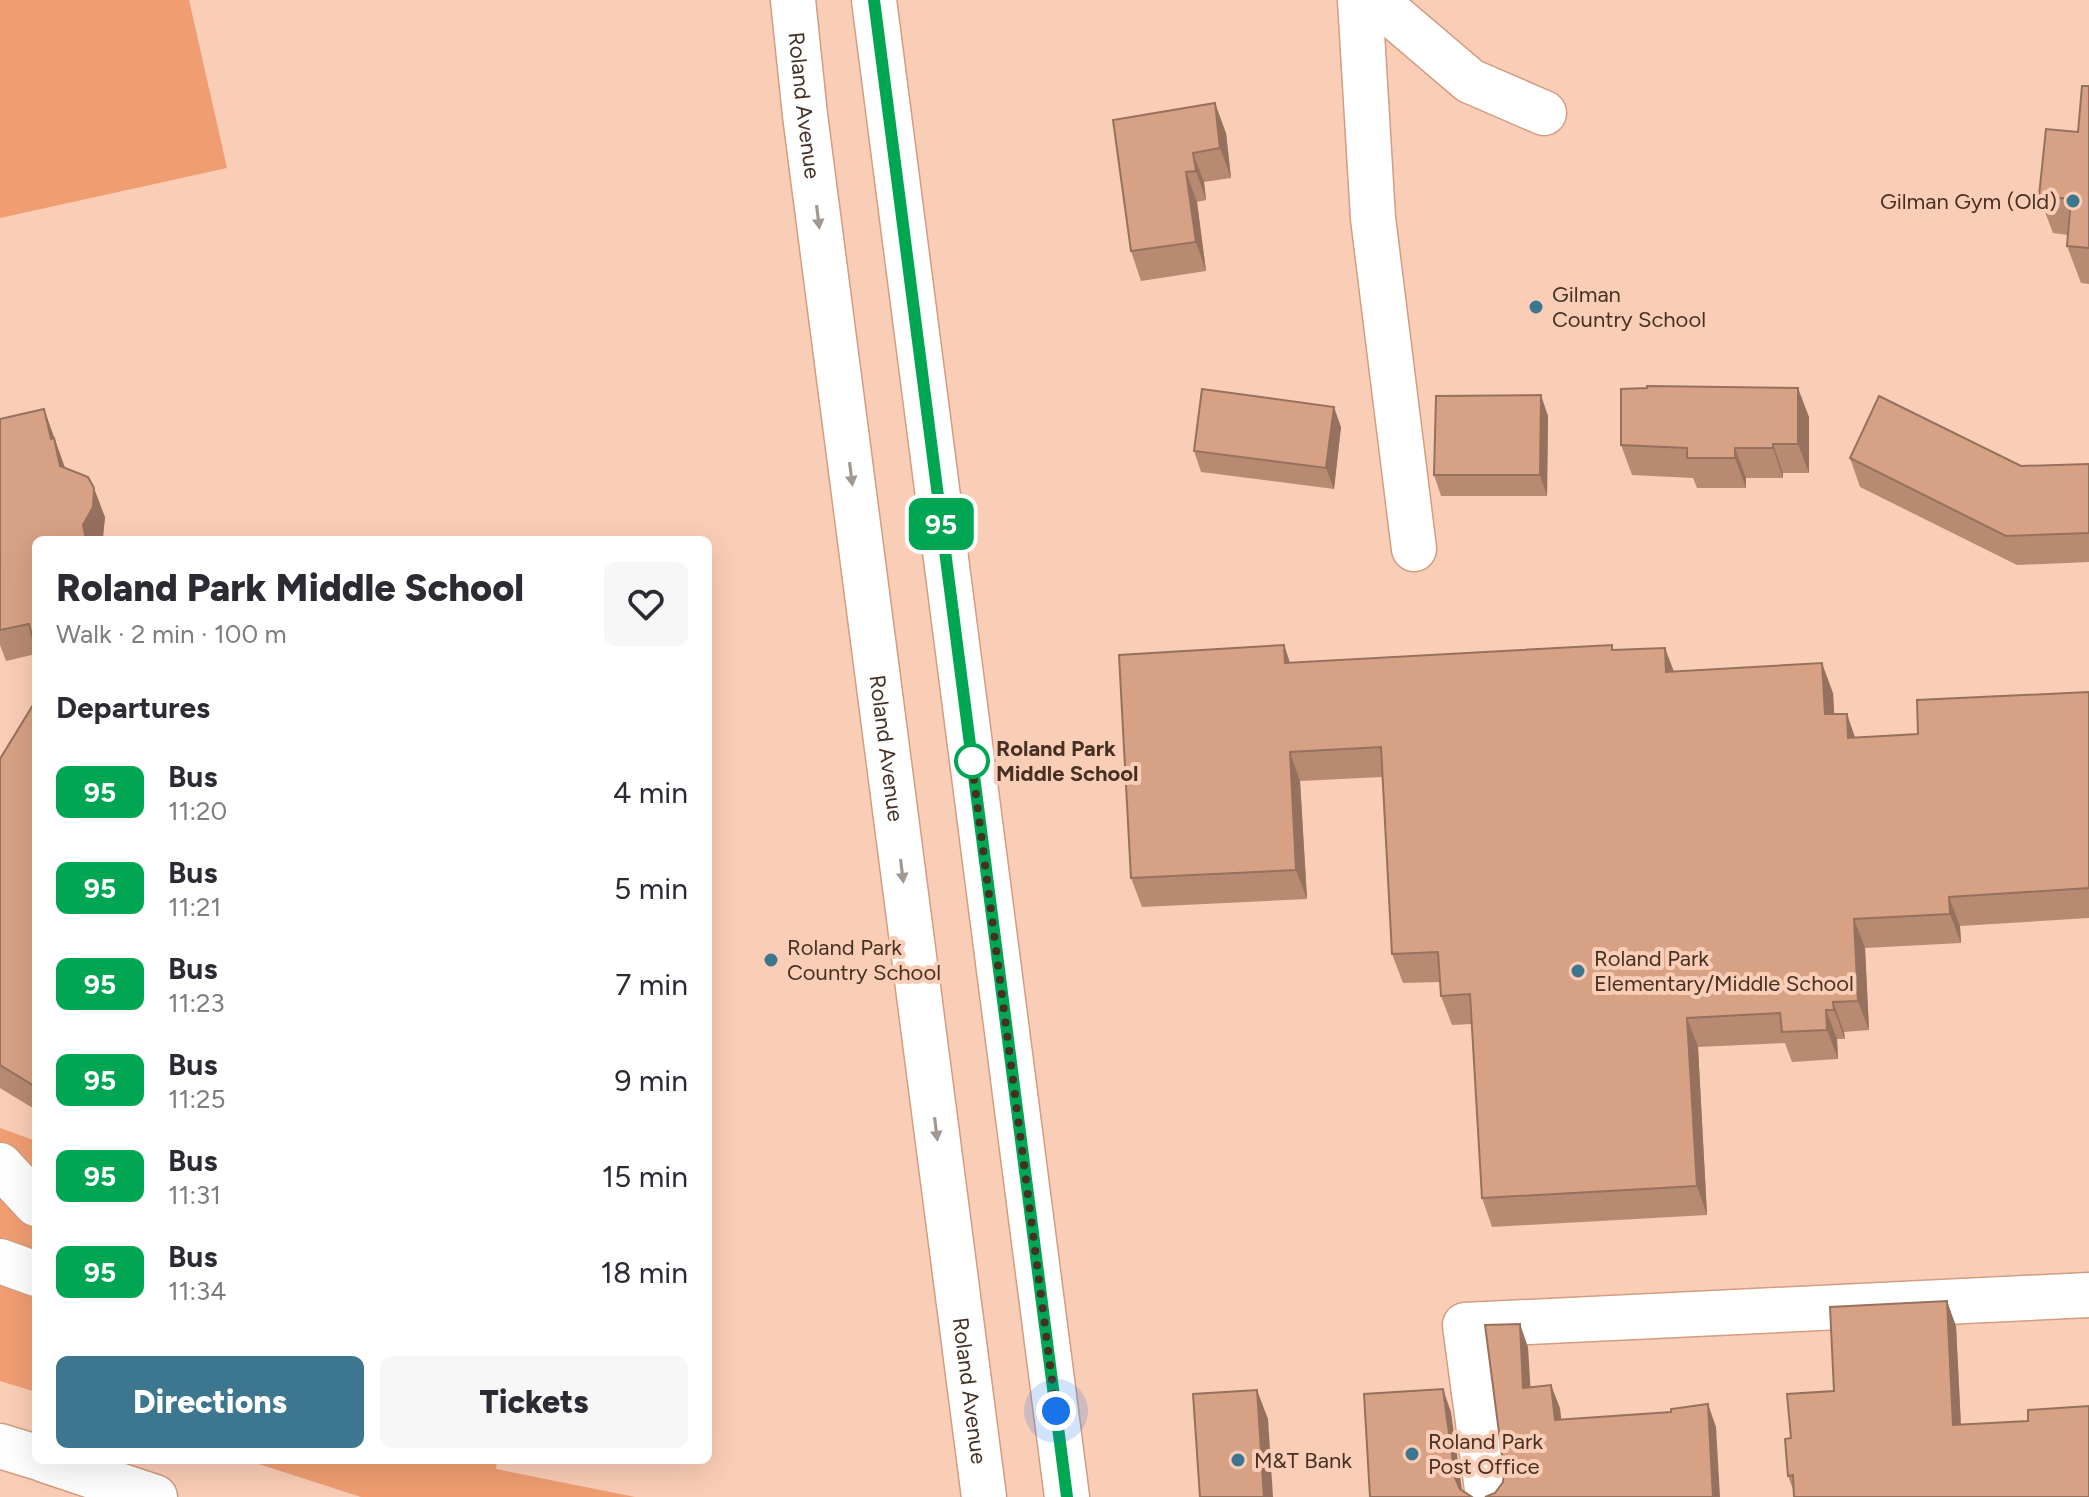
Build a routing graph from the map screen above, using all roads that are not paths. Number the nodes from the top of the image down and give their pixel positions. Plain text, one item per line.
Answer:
1 (793, 0) edge
2 (874, 0) edge
3 (1360, 0) edge
4 (1375, 0) edge
5 (1544, 113) dead end
6 (1414, 549) dead end
7 (0, 1165) edge
8 (32, 1200) edge
9 (0, 1261) edge
10 (32, 1273) edge
11 (2089, 1295) edge
12 (0, 1446) edge
13 (32, 1456) edge
14 (56, 1464) edge
15 (155, 1497) edge
16 (984, 1497) edge
17 (1067, 1497) edge
18 (1488, 1497) edge

1 -> 16 main road, Roland Avenue
2 - 17 main road
3 - 6 main road
4 - 5 main road
7 - 8 main road
9 - 10 main road
11 - 18 main road
12 - 13 main road
14 - 15 main road

